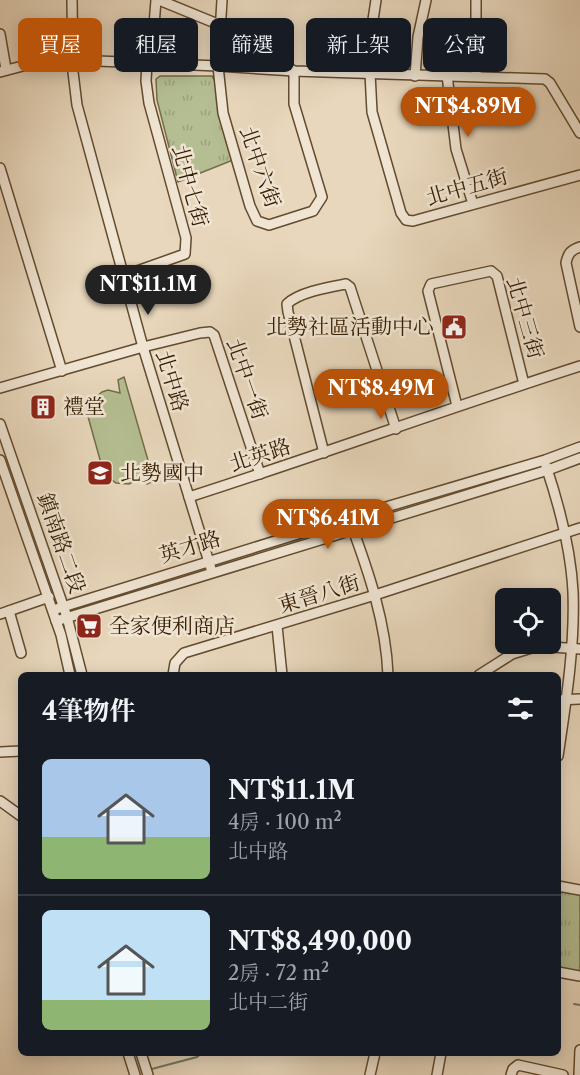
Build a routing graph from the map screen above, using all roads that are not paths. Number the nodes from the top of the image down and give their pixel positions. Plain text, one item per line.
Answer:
1 (72, 0) edge
2 (157, 0) edge
3 (222, 0) edge
4 (376, 0) edge
5 (426, 0) edge
6 (476, 0) edge
7 (73, 18) edge
8 (154, 18) edge
9 (221, 18) edge
10 (210, 21) edge
11 (0, 34) edge
12 (18, 67) edge
13 (3, 71) edge
14 (294, 71) edge
15 (75, 72) edge
16 (146, 72) edge
17 (219, 72) edge
18 (294, 72) edge
19 (370, 73) junction
20 (447, 75) junction
21 (415, 76) junction
22 (476, 76) junction
23 (580, 133) edge
24 (0, 168) edge
25 (580, 175) edge
26 (473, 204) junction
27 (580, 247) edge
28 (123, 276) junction
29 (580, 327) edge
30 (143, 347) junction
31 (580, 366) edge
32 (62, 371) junction
33 (524, 384) junction
34 (0, 388) edge
35 (458, 406) junction
36 (1, 429) edge
37 (396, 429) junction
38 (580, 447) edge
39 (324, 453) junction
40 (580, 458) edge
41 (0, 460) edge
42 (545, 460) junction
43 (548, 470) junction
44 (260, 474) junction
45 (189, 496) junction
46 (349, 518) junction
47 (580, 528) edge
48 (353, 529) junction
49 (564, 533) junction
50 (208, 561) junction
51 (212, 572) junction
52 (375, 595) junction
53 (49, 597) junction
54 (63, 606) junction
55 (53, 610) junction
56 (4, 613) edge
57 (67, 617) junction
58 (57, 621) junction
59 (278, 626) junction
60 (575, 649) edge
61 (21, 653) dead end
62 (70, 672) edge
63 (81, 672) edge
64 (174, 672) edge
65 (282, 672) edge
66 (388, 672) edge
67 (484, 672) edge
68 (580, 699) edge
69 (562, 700) edge
70 (18, 751) edge
71 (0, 752) edge
72 (0, 801) edge
73 (18, 814) edge
74 (561, 886) edge
75 (580, 890) edge
76 (561, 973) edge
77 (580, 976) edge
78 (580, 1050) edge
79 (129, 1056) edge
80 (142, 1056) edge
81 (374, 1056) edge
82 (440, 1056) edge
83 (134, 1072) edge
84 (147, 1072) edge
85 (370, 1075) edge
86 (437, 1075) edge
87 (511, 1075) edge
88 (563, 1075) edge
89 (579, 1075) edge

1 - 7 street, 北中路
2 - 8 street
2 - 10 street
3 - 9 street, 北中六街
4 - 19 street
5 - 21 street
6 - 22 street
11 - 13 street
12 - 13 street
14 - 19 street
15 - 28 street, 北中路
16 - 28 street, 北中七街
17 - 18 street, 北中六街
19 - 21 street
19 - 26 street, 北中五街
20 - 21 street
20 - 22 street
20 - 26 street
22 - 23 street
24 - 32 street
25 - 26 street, 北中五街
27 - 29 street
28 - 30 street, 北中路
30 - 32 street, 北中一街
30 - 44 street, 北中一街
30 - 45 street, 北中路
31 - 33 street, 北英路
32 - 34 street, 北中一街
33 - 35 street, 北英路
33 - 35 street, 北中三街
35 - 37 street, 北英路
36 - 54 street, 鎮南路二段
37 - 39 street, 北英路
37 - 39 street
38 - 42 street, 英才路
39 - 44 street, 北英路
40 - 43 street, 英才路
41 - 53 street, 鎮南路二段
42 - 43 street
42 - 46 street, 英才路
43 - 48 street, 英才路
43 - 49 street
44 - 45 street, 北英路
45 - 50 street, 北中路
46 - 48 street
46 - 50 street, 英才路
47 - 49 street, 東晉八街
48 - 51 street, 英才路
48 - 52 street
49 - 52 street, 東晉八街
49 - 60 street
50 - 51 street, 北中路
50 - 54 street, 英才路
51 - 57 street, 英才路
52 - 59 street, 東晉八街
52 - 66 street
53 - 55 street, 鎮南路二段
53 - 56 street
54 - 55 street, 英才路
54 - 57 street, 鎮南路二段
55 - 58 street, 鎮南路二段
56 - 61 street
57 - 58 street, 英才路
57 - 63 street, 鎮南路二段
58 - 62 street, 鎮南路二段
59 - 64 street, 東晉八街
59 - 65 street
60 - 67 street
60 - 69 street
68 - 69 street
70 - 71 street
72 - 73 street
74 - 75 street
76 - 77 street
78 - 89 street
79 - 83 street
80 - 84 street
81 - 85 street
82 - 86 street
87 - 88 street

